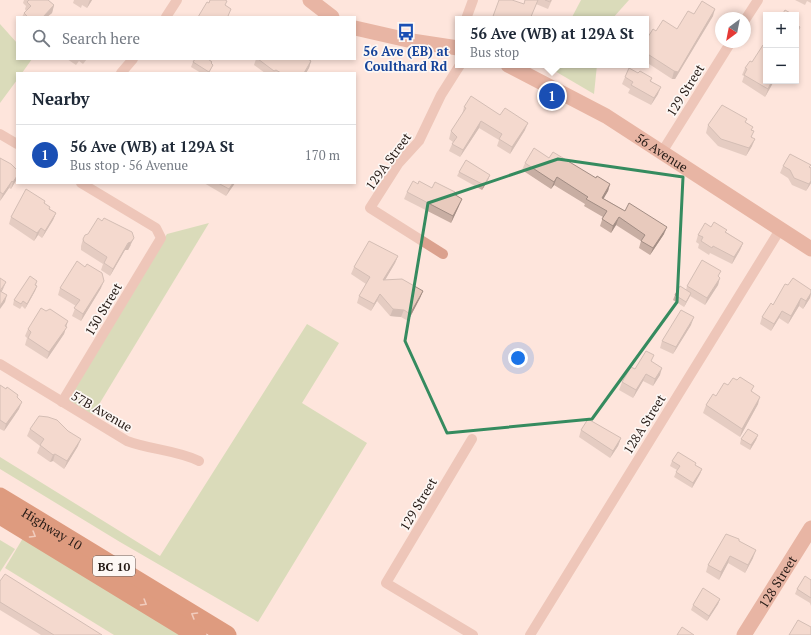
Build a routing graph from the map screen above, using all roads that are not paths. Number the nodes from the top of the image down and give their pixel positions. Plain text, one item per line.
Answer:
1 (177, 0) edge
2 (310, 0) edge
3 (472, 0) edge
4 (758, 0) edge
5 (750, 12) edge
6 (167, 16) edge
7 (331, 16) edge
8 (467, 16) edge
9 (356, 28) edge
10 (455, 47) edge
11 (727, 48) edge
12 (132, 60) edge
13 (458, 68) edge
14 (514, 68) edge
15 (123, 72) edge
16 (0, 134) edge
17 (16, 143) edge
18 (662, 152) junction
19 (83, 184) edge
20 (780, 228) junction
21 (811, 249) edge
22 (443, 254) dead end
23 (0, 364) edge
24 (62, 402) junction
25 (472, 440) dead end
26 (199, 461) dead end
27 (0, 497) edge
28 (0, 515) edge
29 (811, 528) edge
30 (197, 635) edge
31 (227, 635) edge
32 (473, 635) edge
33 (530, 635) edge
34 (744, 635) edge

1 - 6 street
2 - 7 street
3 - 8 street
4 - 5 street
9 - 10 street
11 - 18 street, 129 Street
12 - 15 street
13 - 22 street, 129A Street
14 - 18 street, 56 Avenue
16 - 17 street
18 - 20 street, 56 Avenue
19 - 24 street, 130 Street
20 - 21 street, 56 Avenue
20 - 33 street, 128A Street
23 - 24 street, 57B Avenue
24 - 26 street, 57B Avenue
25 - 32 street, 129 Street
31 -> 27 highway, Highway 10 / BC 10
28 -> 30 highway, Highway 10 / BC 10
29 - 34 street, 128 Street

